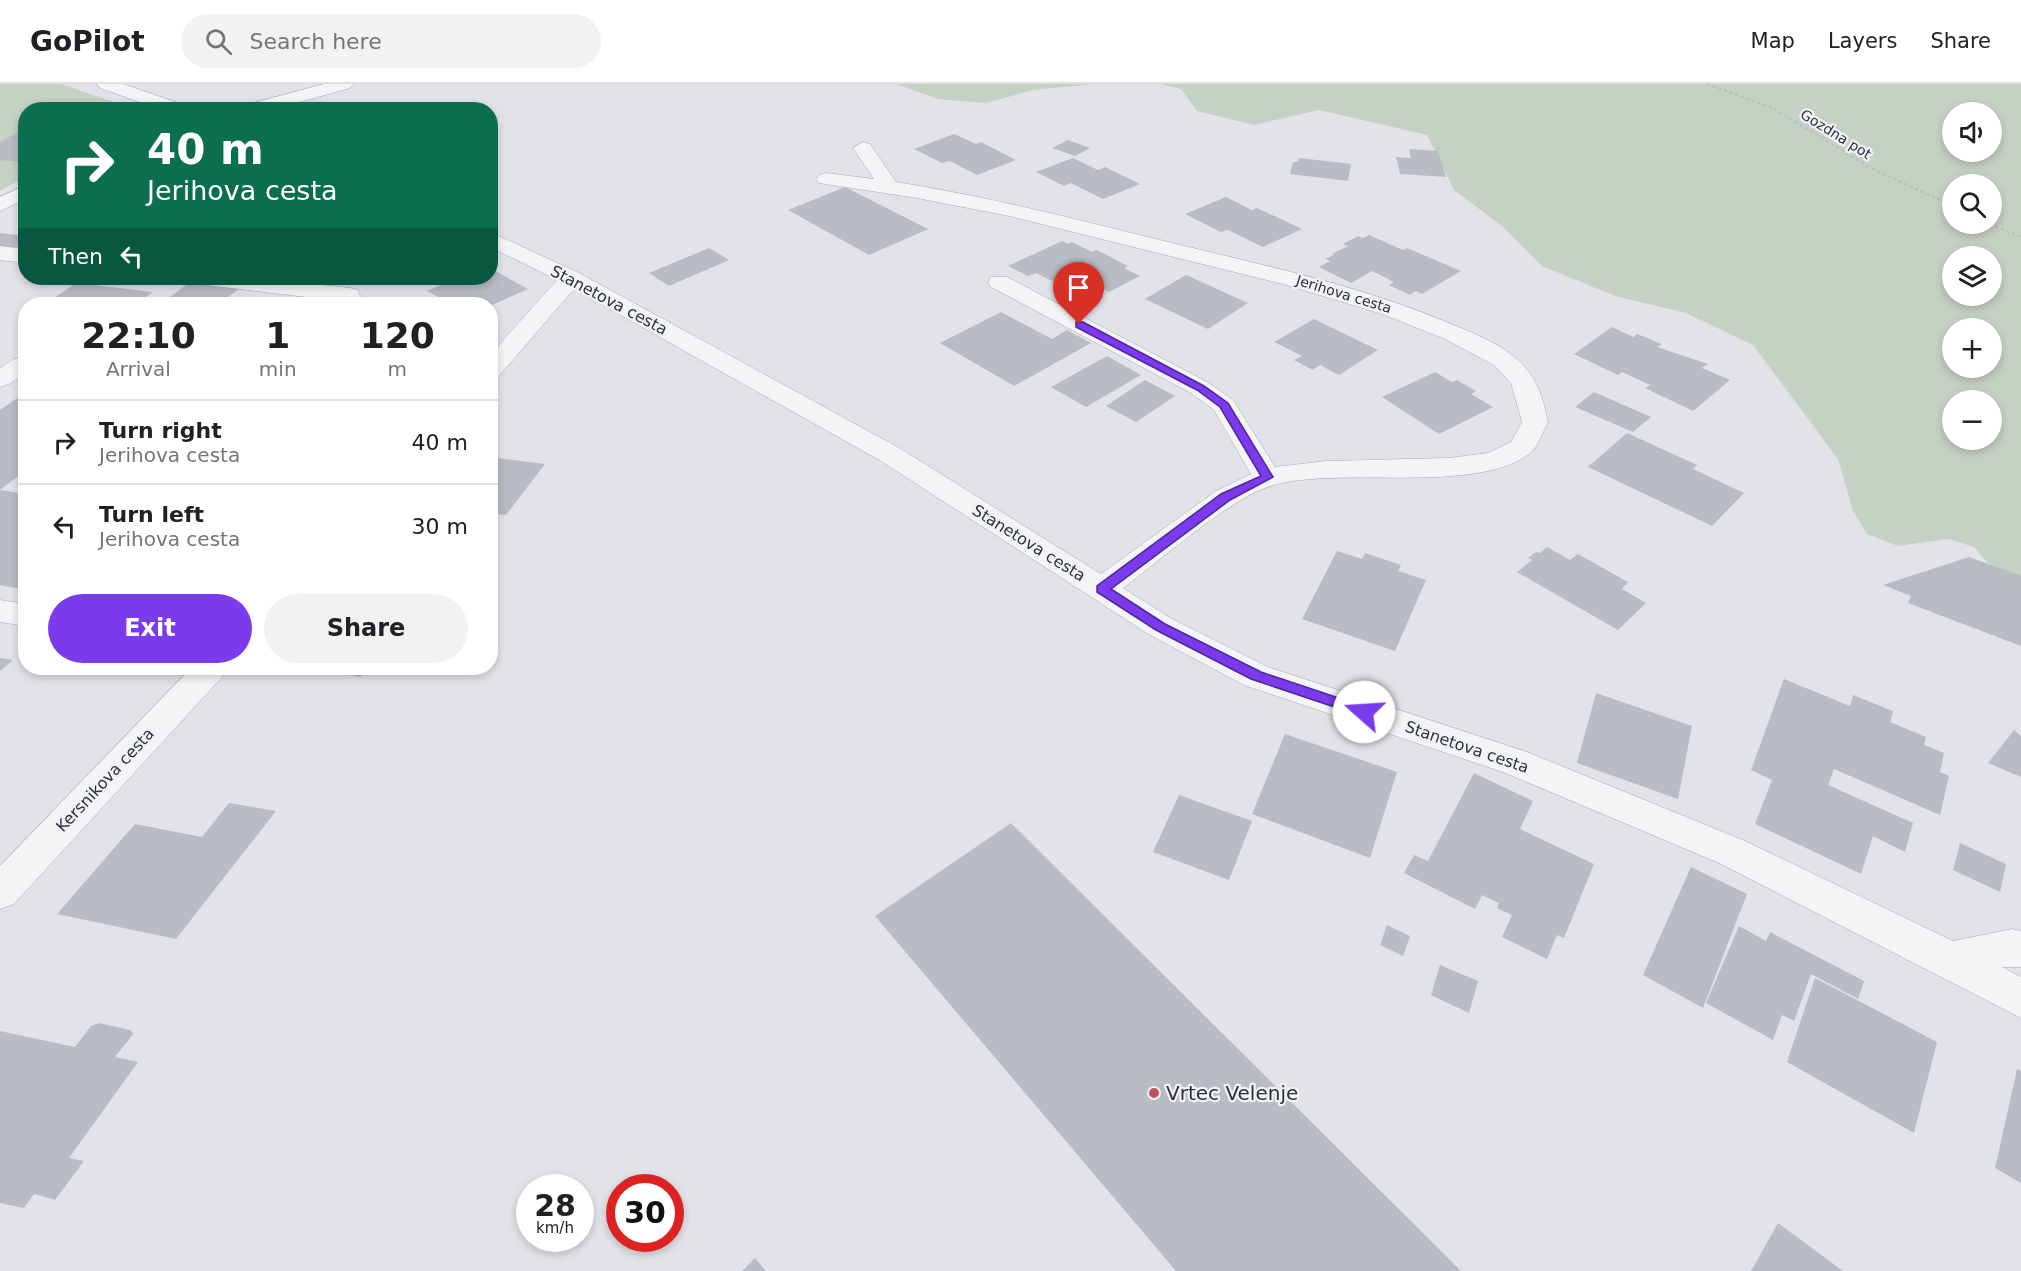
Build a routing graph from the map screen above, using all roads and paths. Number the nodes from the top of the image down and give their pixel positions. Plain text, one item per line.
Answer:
1 (106, 84) edge
2 (344, 84) edge
3 (1707, 84) edge
4 (157, 102) edge
5 (278, 102) edge
6 (863, 148) dead end
7 (826, 179) dead end
8 (888, 185) junction
9 (18, 195) edge
10 (1942, 201) edge
11 (0, 205) edge
12 (2002, 229) edge
13 (2021, 237) edge
14 (498, 242) edge
15 (0, 253) edge
16 (18, 255) edge
17 (571, 278) junction
18 (999, 282) dead end
19 (266, 285) edge
20 (350, 297) edge
21 (498, 362) edge
22 (18, 367) edge
23 (0, 380) edge
24 (1267, 477) junction
25 (1102, 589) junction
26 (0, 611) edge
27 (18, 614) edge
28 (203, 675) edge
29 (0, 892) edge
30 (2021, 949) edge
31 (1951, 960) junction
32 (2021, 999) edge

1 - 4 street
2 - 5 street
3 - 10 path, Gozdna pot
6 - 8 street
7 - 8 street, Jerihova cesta
8 - 24 street, Jerihova cesta
9 - 11 street
12 - 13 path
14 - 17 street, Stanetova cesta
15 - 16 street
17 - 21 street
17 - 25 street, Stanetova cesta
18 - 24 street
19 - 20 street
22 - 23 street
24 - 25 street, Jerihova cesta
25 - 31 street, Stanetova cesta
26 - 27 street
28 - 29 street, Kersnikova cesta
30 - 31 street
31 - 32 street, Stanetova cesta

